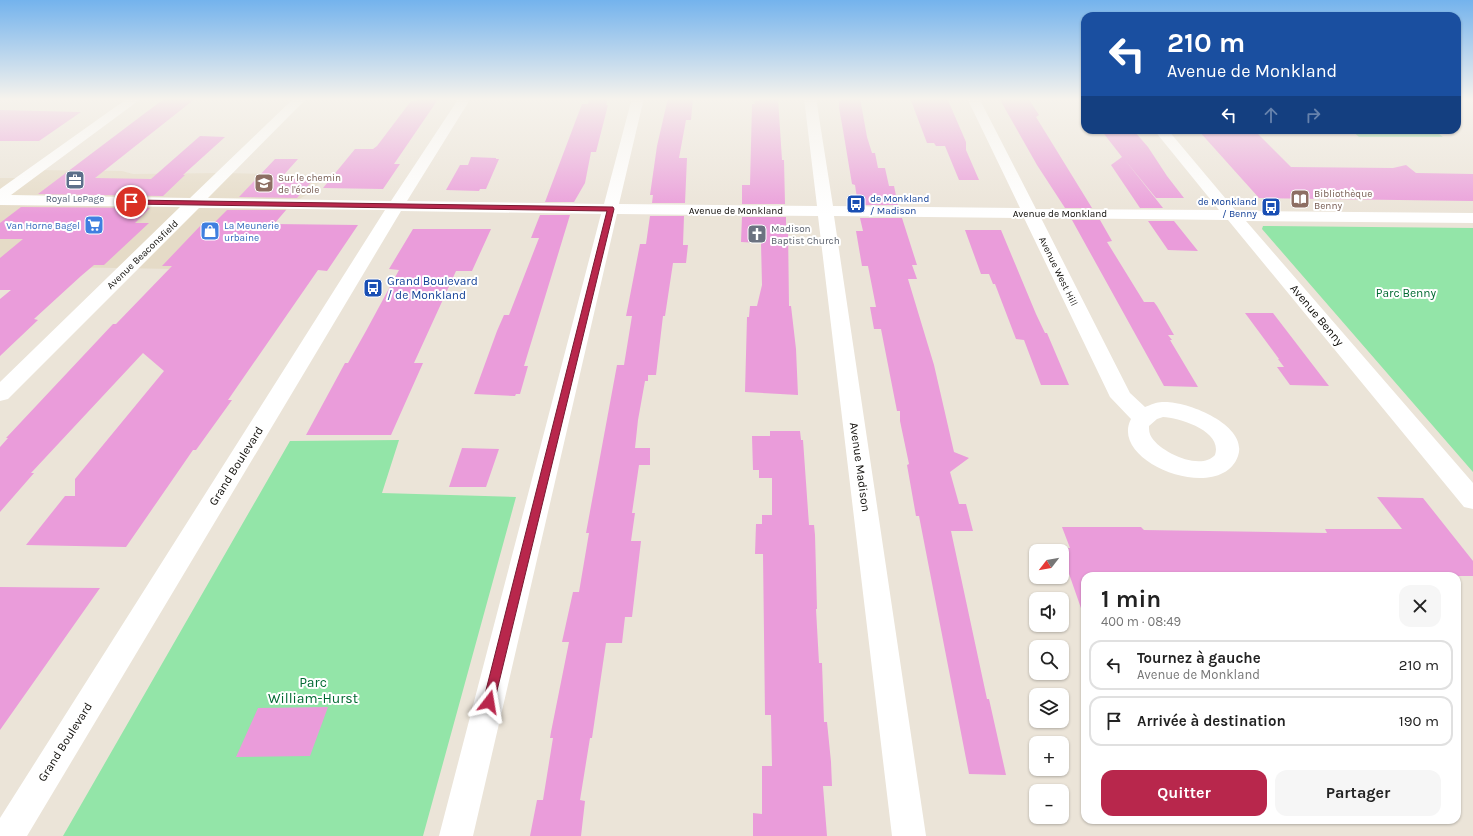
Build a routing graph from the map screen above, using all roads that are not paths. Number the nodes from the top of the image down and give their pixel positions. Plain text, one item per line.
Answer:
1 (82, 137) edge
2 (262, 137) edge
3 (440, 137) edge
4 (628, 137) edge
5 (815, 137) edge
6 (993, 137) edge
7 (1167, 137) edge
8 (0, 196) edge
9 (0, 200) edge
10 (194, 204) junction
11 (396, 206) junction
12 (610, 209) junction
13 (825, 211) junction
14 (1031, 213) junction
15 (1232, 215) junction
16 (1473, 218) edge
17 (0, 394) edge
18 (1142, 417) dead end
19 (1473, 500) edge
20 (8, 836) edge
21 (456, 836) edge
22 (909, 836) edge

1 - 8 street
2 - 10 street, Avenue Beaconsfield
3 - 11 street, Grand Boulevard
4 - 12 street
5 - 13 street, Avenue Madison
6 - 14 street, Avenue West Hill
7 - 15 street, Avenue Benny
9 - 10 street, Avenue de Monkland
10 - 11 street, Avenue de Monkland
10 - 17 street, Avenue Beaconsfield
11 - 12 street, Avenue de Monkland
11 - 20 street, Grand Boulevard
12 - 13 street, Avenue de Monkland
12 - 21 street
13 - 14 street, Avenue de Monkland
13 - 22 street, Avenue Madison
14 - 15 street, Avenue de Monkland
14 - 18 street, Avenue West Hill
15 - 16 street, Avenue de Monkland
15 - 19 street, Avenue Benny

